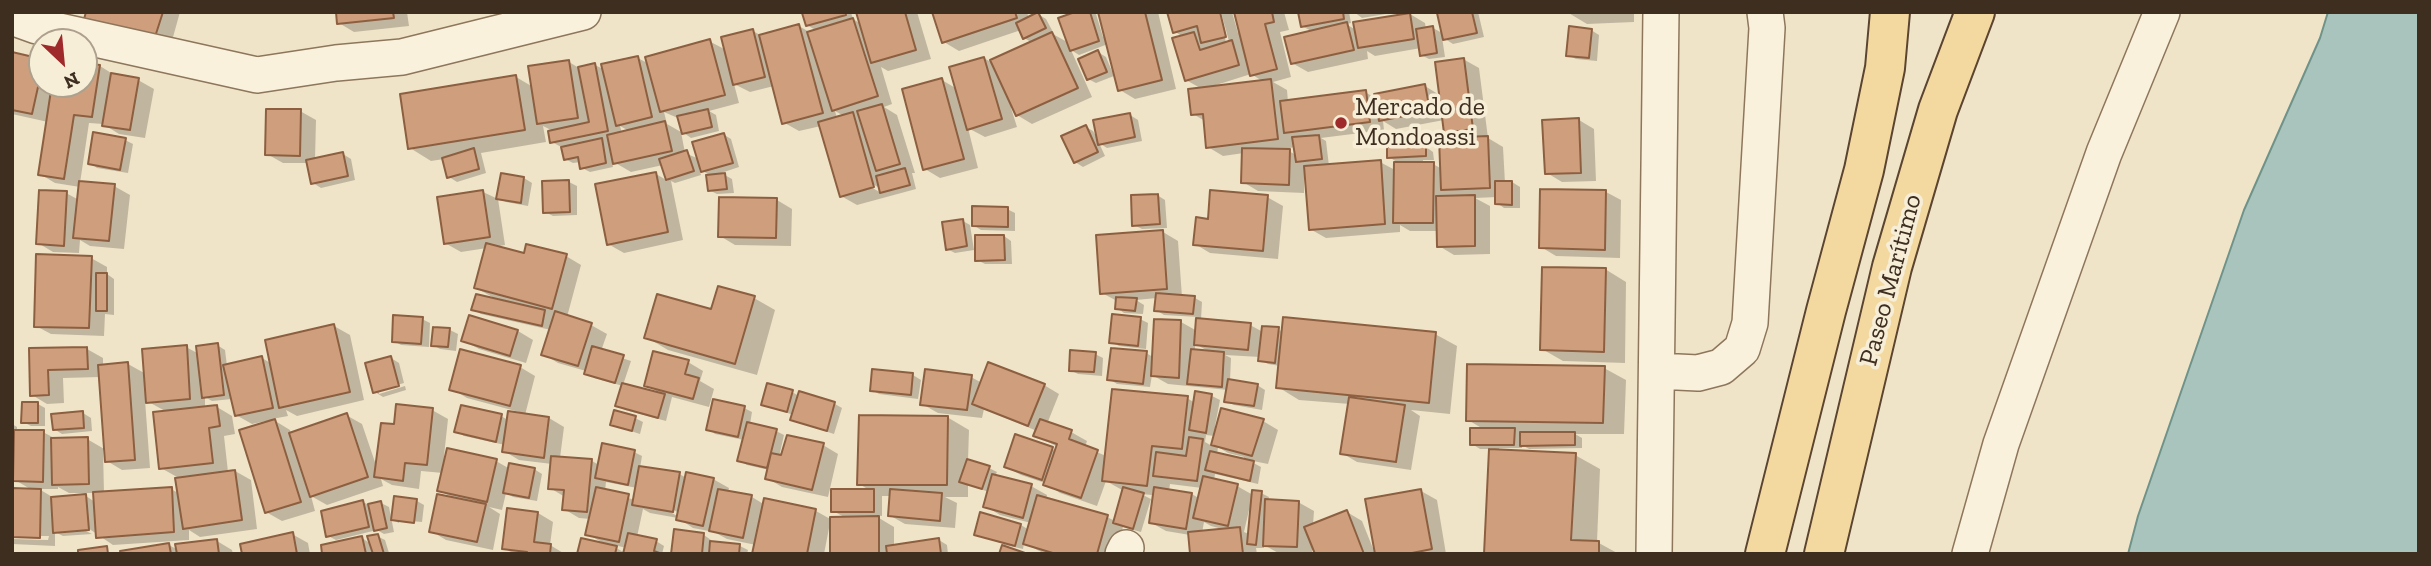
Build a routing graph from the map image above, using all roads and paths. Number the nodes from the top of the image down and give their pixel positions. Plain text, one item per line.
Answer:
1 (583, 12) edge
2 (1661, 12) edge
3 (1765, 12) edge
4 (1890, 12) edge
5 (1975, 12) edge
6 (2162, 12) edge
7 (12, 17) edge
8 (1657, 371) junction
9 (1654, 554) edge
10 (1765, 554) edge
11 (1824, 554) edge
12 (1970, 554) edge

1 - 7 street
2 - 8 street
3 - 8 street
4 - 10 main road, Paseo Marítimo
5 - 11 main road, Paseo Marítimo
6 - 12 street
8 - 9 street

